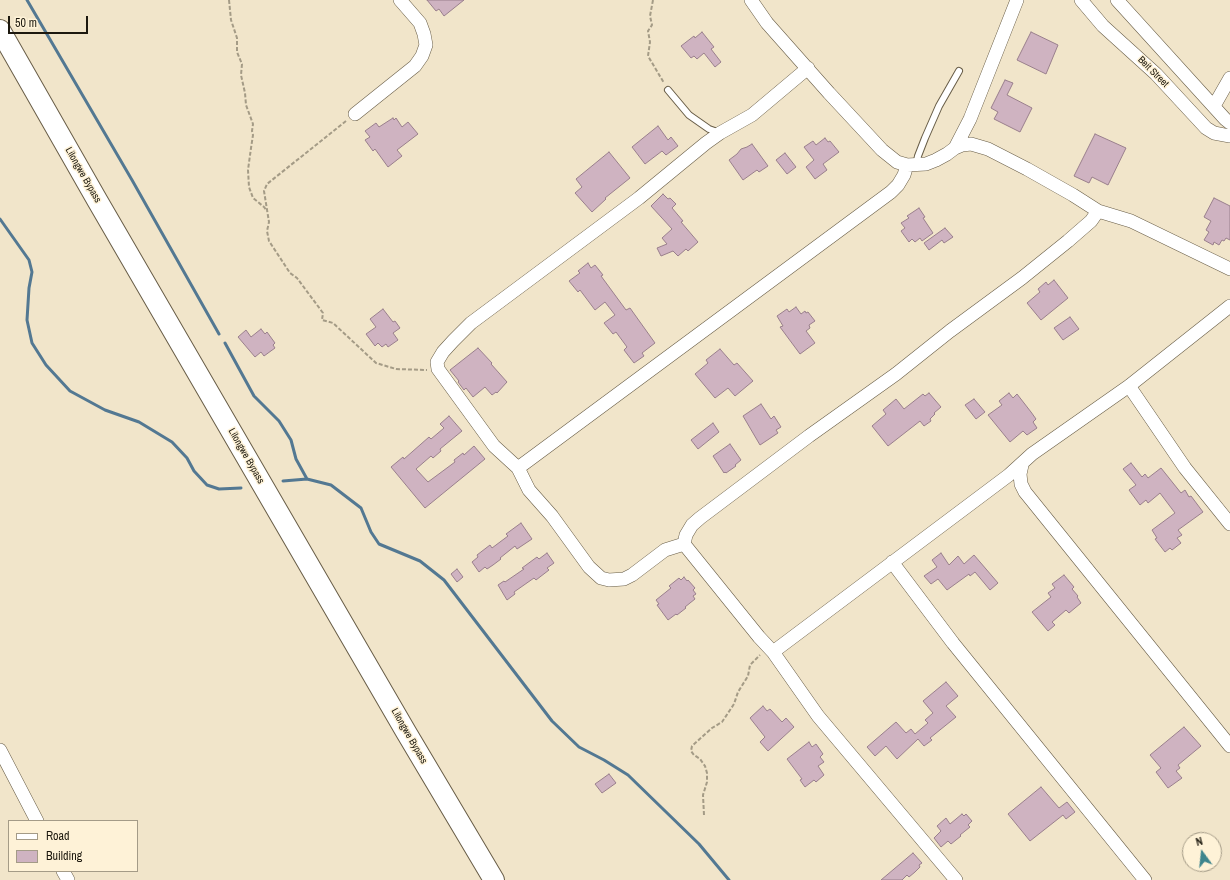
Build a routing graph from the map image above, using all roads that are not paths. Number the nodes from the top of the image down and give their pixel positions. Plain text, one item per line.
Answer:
1 (400, 0) edge
2 (751, 0) edge
3 (1017, 0) edge
4 (1081, 0) edge
5 (1117, 0) edge
6 (1, 32) edge
7 (808, 68) junction
8 (959, 71) dead end
9 (1230, 78) edge
10 (668, 90) road end
11 (1214, 106) junction
12 (355, 114) road end
13 (1230, 123) edge
14 (720, 133) junction
15 (1230, 136) edge
16 (955, 148) junction
17 (912, 165) junction
18 (1098, 211) junction
19 (1230, 268) edge
20 (1230, 306) edge
21 (1129, 386) junction
22 (1022, 464) junction
23 (518, 468) junction
24 (1230, 524) edge
25 (684, 544) junction
26 (892, 562) junction
27 (773, 652) junction
28 (1230, 746) edge
29 (0, 750) edge
30 (36, 820) edge
31 (494, 880) edge
32 (956, 880) edge
33 (1145, 880) edge

1 - 12 street
2 - 7 street
3 - 16 street
4 - 15 street, Beit Street
5 - 11 street
6 - 31 main road, Lilongwe Bypass
7 - 14 street
7 - 17 street
8 - 17 lane
9 - 11 street
10 - 14 lane
11 - 13 street
14 - 23 street
16 - 17 street
16 - 18 street
17 - 23 street
18 - 19 street
18 - 25 street
20 - 21 street
21 - 22 street
21 - 24 street
22 - 26 street
22 - 28 street
23 - 25 street
25 - 27 street
26 - 27 street
26 - 33 street
27 - 32 street
29 - 30 street

